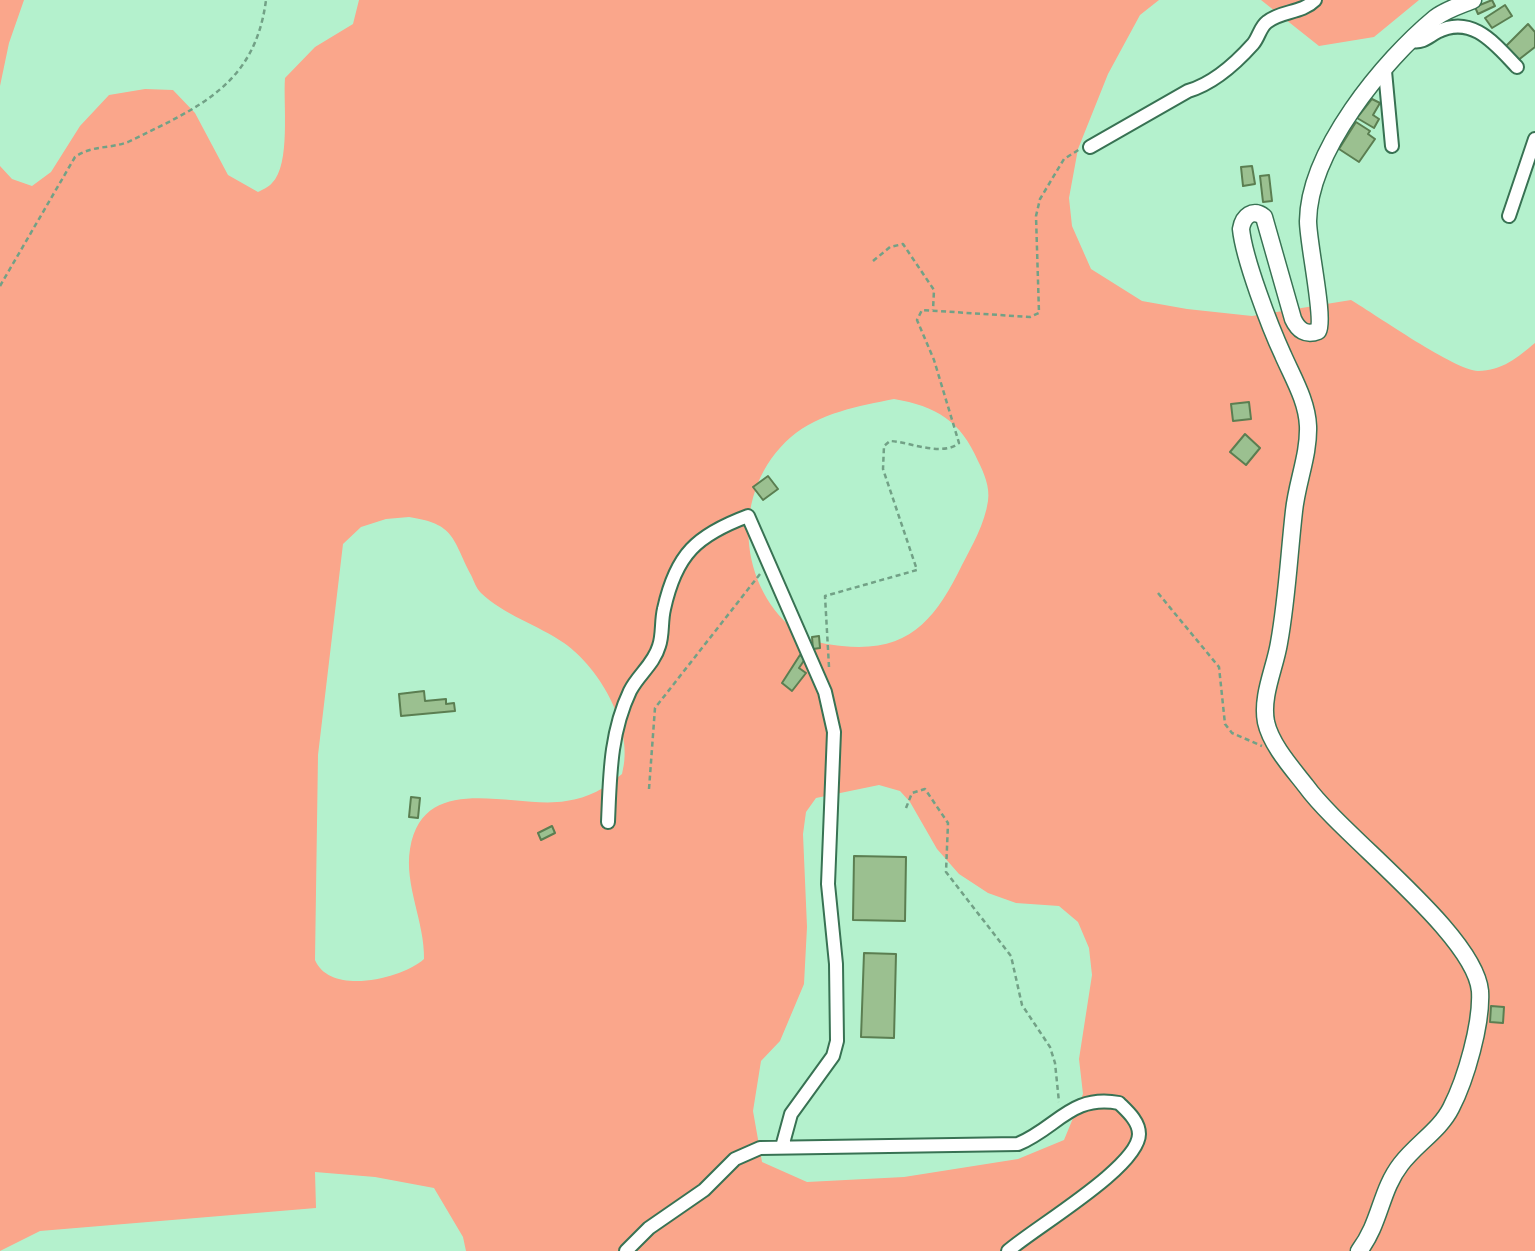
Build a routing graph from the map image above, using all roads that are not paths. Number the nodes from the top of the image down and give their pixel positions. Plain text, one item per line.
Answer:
1 (1315, 0) edge
2 (1473, 0) edge
3 (1412, 41) junction
4 (1517, 67) dead end
5 (1385, 71) junction
6 (1535, 139) edge
7 (1392, 146) dead end
8 (1090, 147) road end
9 (1509, 216) dead end
10 (608, 822) dead end
11 (782, 1147) junction
12 (626, 1251) edge
13 (1008, 1251) edge
14 (1359, 1251) edge

1 - 8 street
2 - 3 street
3 - 4 street
3 - 5 street
5 - 7 street
5 - 14 street
6 - 9 street
10 - 11 street
11 - 12 street
11 - 13 street

